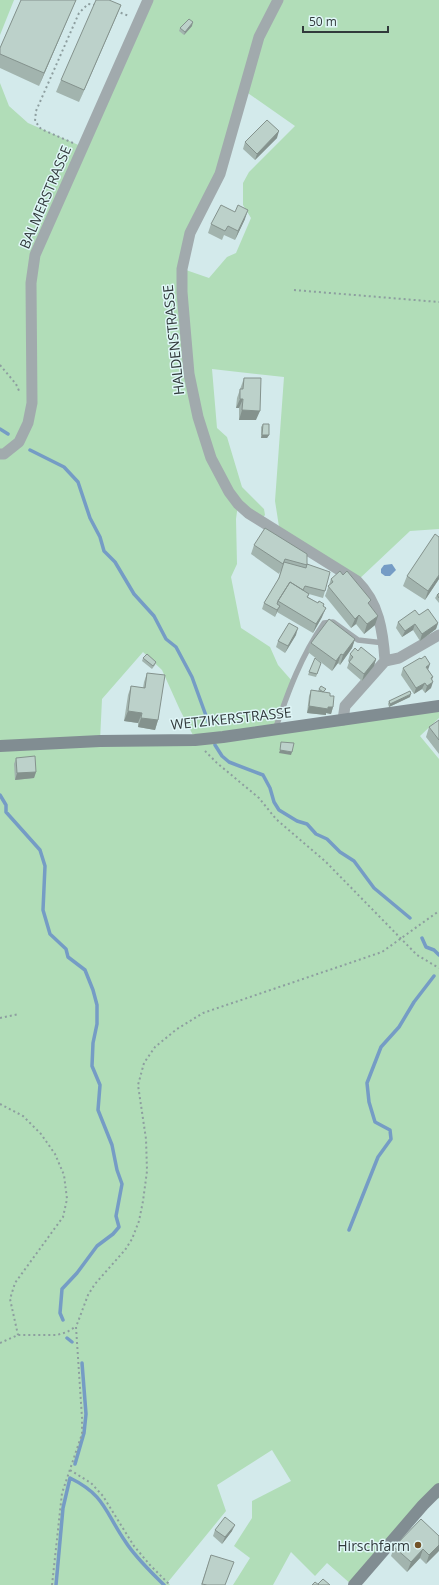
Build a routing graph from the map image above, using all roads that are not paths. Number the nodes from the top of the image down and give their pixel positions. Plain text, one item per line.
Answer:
1 (148, 0) edge
2 (278, 0) edge
3 (0, 454) edge
4 (439, 635) edge
5 (384, 642) junction
6 (385, 661) junction
7 (439, 706) edge
8 (343, 720) junction
9 (275, 730) junction
10 (0, 746) edge
11 (439, 1489) edge
12 (354, 1585) edge

1 - 3 street, BALMERSTRASSE
2 - 5 street, HALDENSTRASSE
4 - 6 street
5 - 6 street, HALDENSTRASSE
5 - 9 lane
6 - 8 street
7 - 8 street, WETZIKERSTRASSE
8 - 9 street, WETZIKERSTRASSE
9 - 10 street, WETZIKERSTRASSE
11 - 12 street

